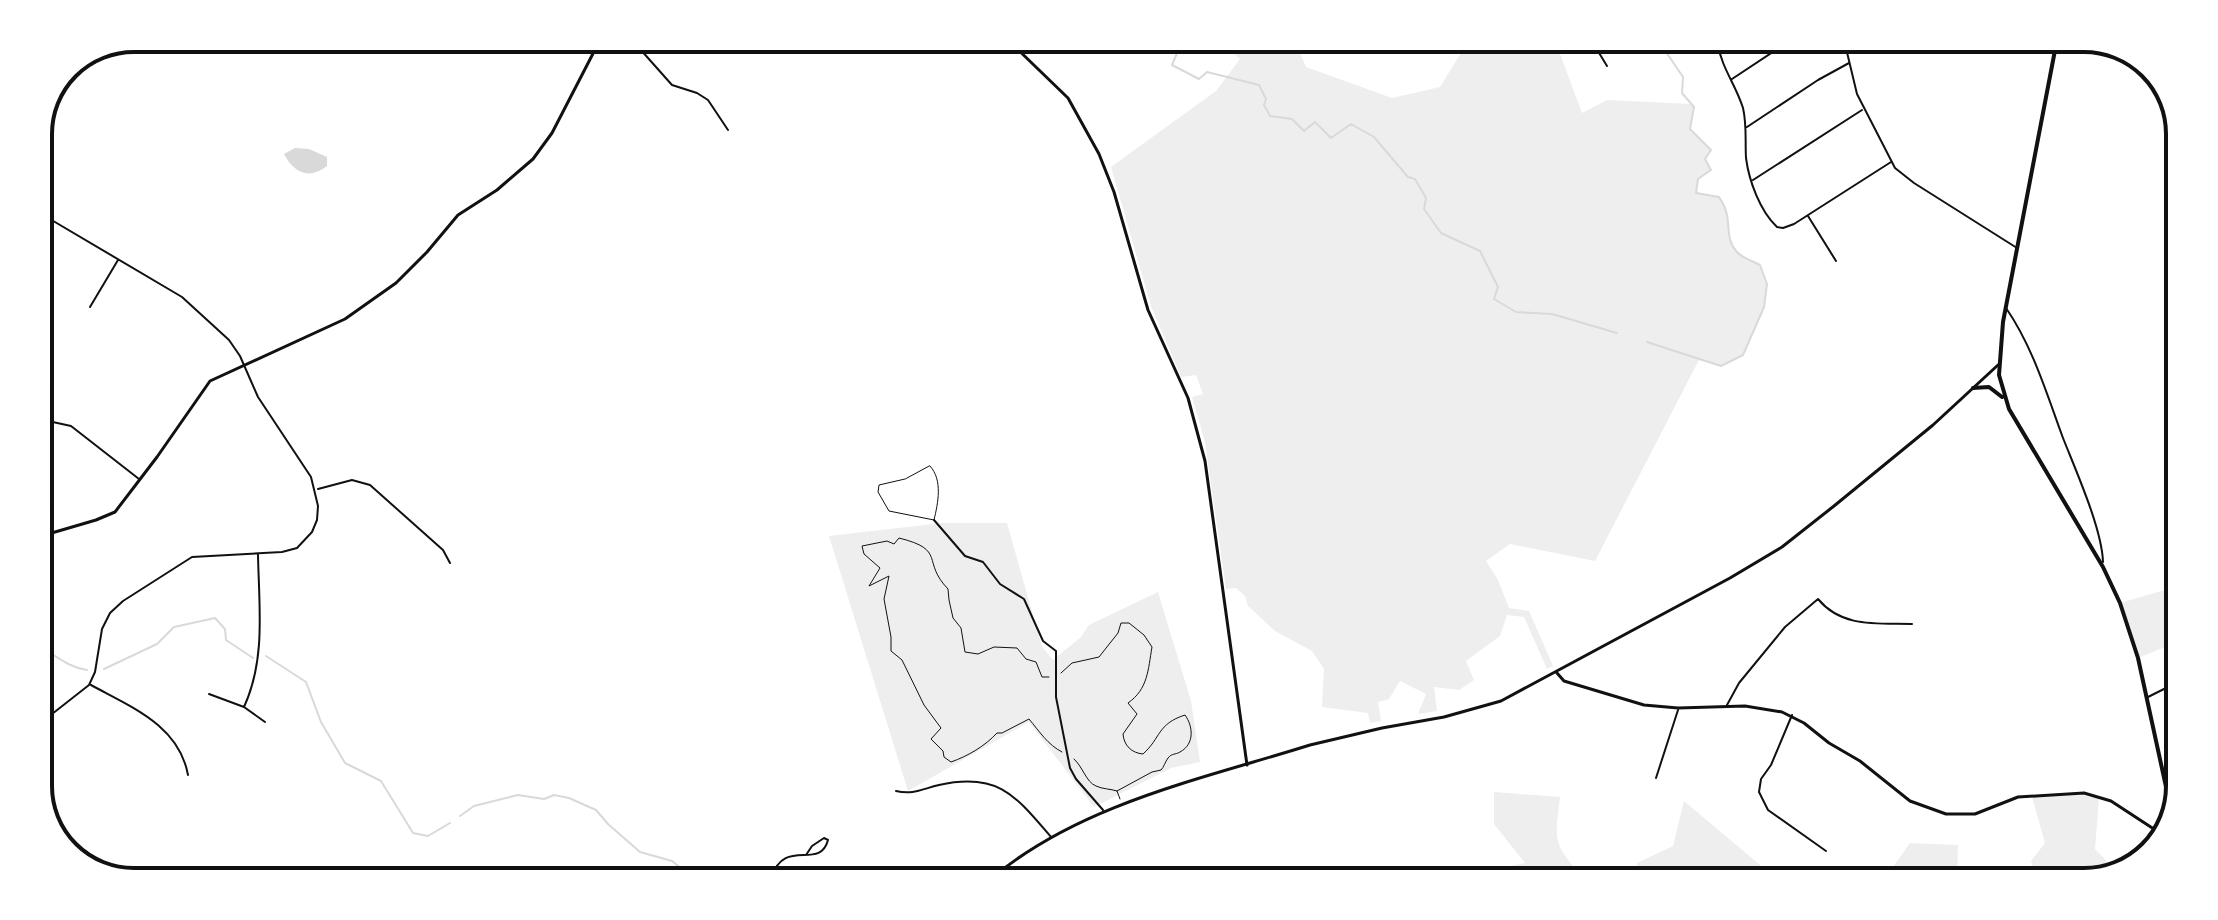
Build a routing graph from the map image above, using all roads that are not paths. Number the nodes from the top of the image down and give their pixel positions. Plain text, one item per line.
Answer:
1 (594, 52) edge
2 (643, 52) edge
3 (1020, 52) edge
4 (1598, 52) edge
5 (1719, 52) edge
6 (1773, 52) edge
7 (1847, 52) edge
8 (2055, 52) edge
9 (1849, 63) junction
10 (1607, 66) dead end
11 (1731, 80) junction
12 (1864, 109) junction
13 (1746, 127) junction
14 (728, 130) dead end
15 (1891, 162) junction
16 (1752, 181) junction
17 (1808, 215) junction
18 (52, 220) edge
19 (2018, 249) junction
20 (118, 260) junction
21 (1836, 261) dead end
22 (90, 307) dead end
23 (2006, 308) junction
24 (1998, 365) junction
25 (244, 366) junction
26 (1973, 388) junction
27 (2004, 399) junction
28 (52, 422) edge
29 (140, 480) junction
30 (316, 489) junction
31 (934, 520) junction
32 (52, 533) edge
33 (257, 553) junction
34 (450, 563) dead end
35 (2103, 567) junction
36 (1912, 624) dead end
37 (1557, 673) junction
38 (90, 684) junction
39 (2166, 688) edge
40 (209, 694) dead end
41 (2147, 698) junction
42 (1726, 706) junction
43 (244, 707) junction
44 (1678, 708) junction
45 (52, 715) edge
46 (1792, 715) junction
47 (265, 722) dead end
48 (1247, 765) junction
49 (188, 775) dead end
50 (1656, 778) dead end
51 (2166, 786) edge
52 (896, 791) dead end
53 (1103, 811) junction
54 (2154, 829) edge
55 (1051, 837) junction
56 (1826, 851) dead end
57 (806, 855) junction
58 (775, 868) edge
59 (1006, 868) edge

1 - 25 street
2 - 14 street
3 - 48 street
4 - 10 street
5 - 11 street
6 - 11 street
7 - 9 street
8 - 19 main road
9 - 12 street
9 - 13 street
11 - 13 street
12 - 15 street
12 - 16 street
13 - 16 street
15 - 17 street
15 - 19 street
16 - 17 street
17 - 21 street
18 - 20 street
19 - 23 main road
20 - 22 street
20 - 25 street
23 - 24 main road
23 - 35 street
24 - 26 street
24 - 27 main road
25 - 29 street
25 - 30 street
26 - 27 main road
26 - 37 street
27 - 35 main road
28 - 29 street
29 - 32 street
30 - 33 street
30 - 34 street
31 - 31 lane
31 - 53 street
33 - 38 street
33 - 43 street
35 - 41 main road
36 - 42 street
37 - 44 street
37 - 48 street
38 - 45 street
38 - 49 street
39 - 41 street
40 - 43 street
41 - 51 main road
42 - 44 street
42 - 46 street
43 - 47 street
44 - 50 street
46 - 54 street
46 - 56 street
48 - 53 street
52 - 55 street
53 - 55 street
55 - 59 street
57 - 57 street
57 - 58 street

